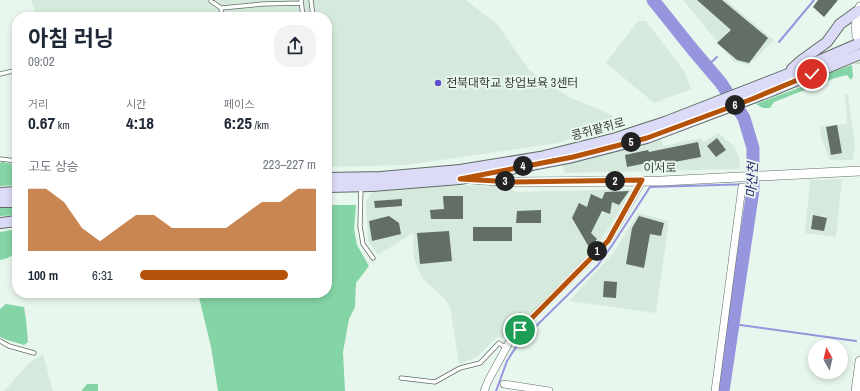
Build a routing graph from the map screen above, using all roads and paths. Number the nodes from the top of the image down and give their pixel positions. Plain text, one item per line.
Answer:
1 (210, 0) edge
2 (311, 0) edge
3 (301, 1) edge
4 (263, 2) edge
5 (221, 8) junction
6 (859, 9) edge
7 (221, 12) edge
8 (302, 12) edge
9 (312, 12) edge
10 (859, 40) edge
11 (860, 54) edge
12 (12, 71) edge
13 (0, 74) edge
14 (788, 74) junction
15 (749, 94) junction
16 (716, 107) junction
17 (0, 159) edge
18 (12, 160) edge
19 (860, 171) edge
20 (332, 178) edge
21 (460, 179) junction
22 (642, 180) junction
23 (361, 186) junction
24 (332, 187) edge
25 (742, 187) dead end
26 (12, 192) edge
27 (0, 193) edge
28 (0, 202) edge
29 (12, 202) edge
30 (12, 222) edge
31 (0, 223) edge
32 (373, 258) dead end
33 (0, 341) edge
34 (506, 348) junction
35 (34, 353) dead end
36 (860, 361) edge
37 (859, 377) edge
38 (401, 378) dead end
39 (504, 384) dead end
40 (484, 391) edge
41 (550, 391) edge
42 (715, 391) edge
43 (856, 391) edge

1 - 5 lane
2 - 9 lane
3 - 4 lane
3 - 8 lane
4 - 5 lane
5 - 7 lane
6 - 10 street
6 - 14 main road
10 - 14 main road, 콩쥐팥쥐로
11 - 15 main road, 콩쥐팥쥐로
12 - 13 lane
14 - 15 main road, 콩쥐팥쥐로
15 - 16 main road, 콩쥐팥쥐로
16 - 20 main road, 콩쥐팥쥐로
16 - 21 main road, 콩쥐팥쥐로
17 - 18 lane
19 - 22 street, 이서로
21 - 22 street, 이서로
21 - 23 main road, 콩쥐팥쥐로
22 - 34 street
23 - 24 main road, 콩쥐팥쥐로
23 - 32 lane
25 - 42 street
26 - 27 main road
28 - 29 main road
30 - 31 main road
33 - 35 lane
34 - 38 lane
34 - 40 street
36 - 37 street
37 - 43 street
39 - 41 street

